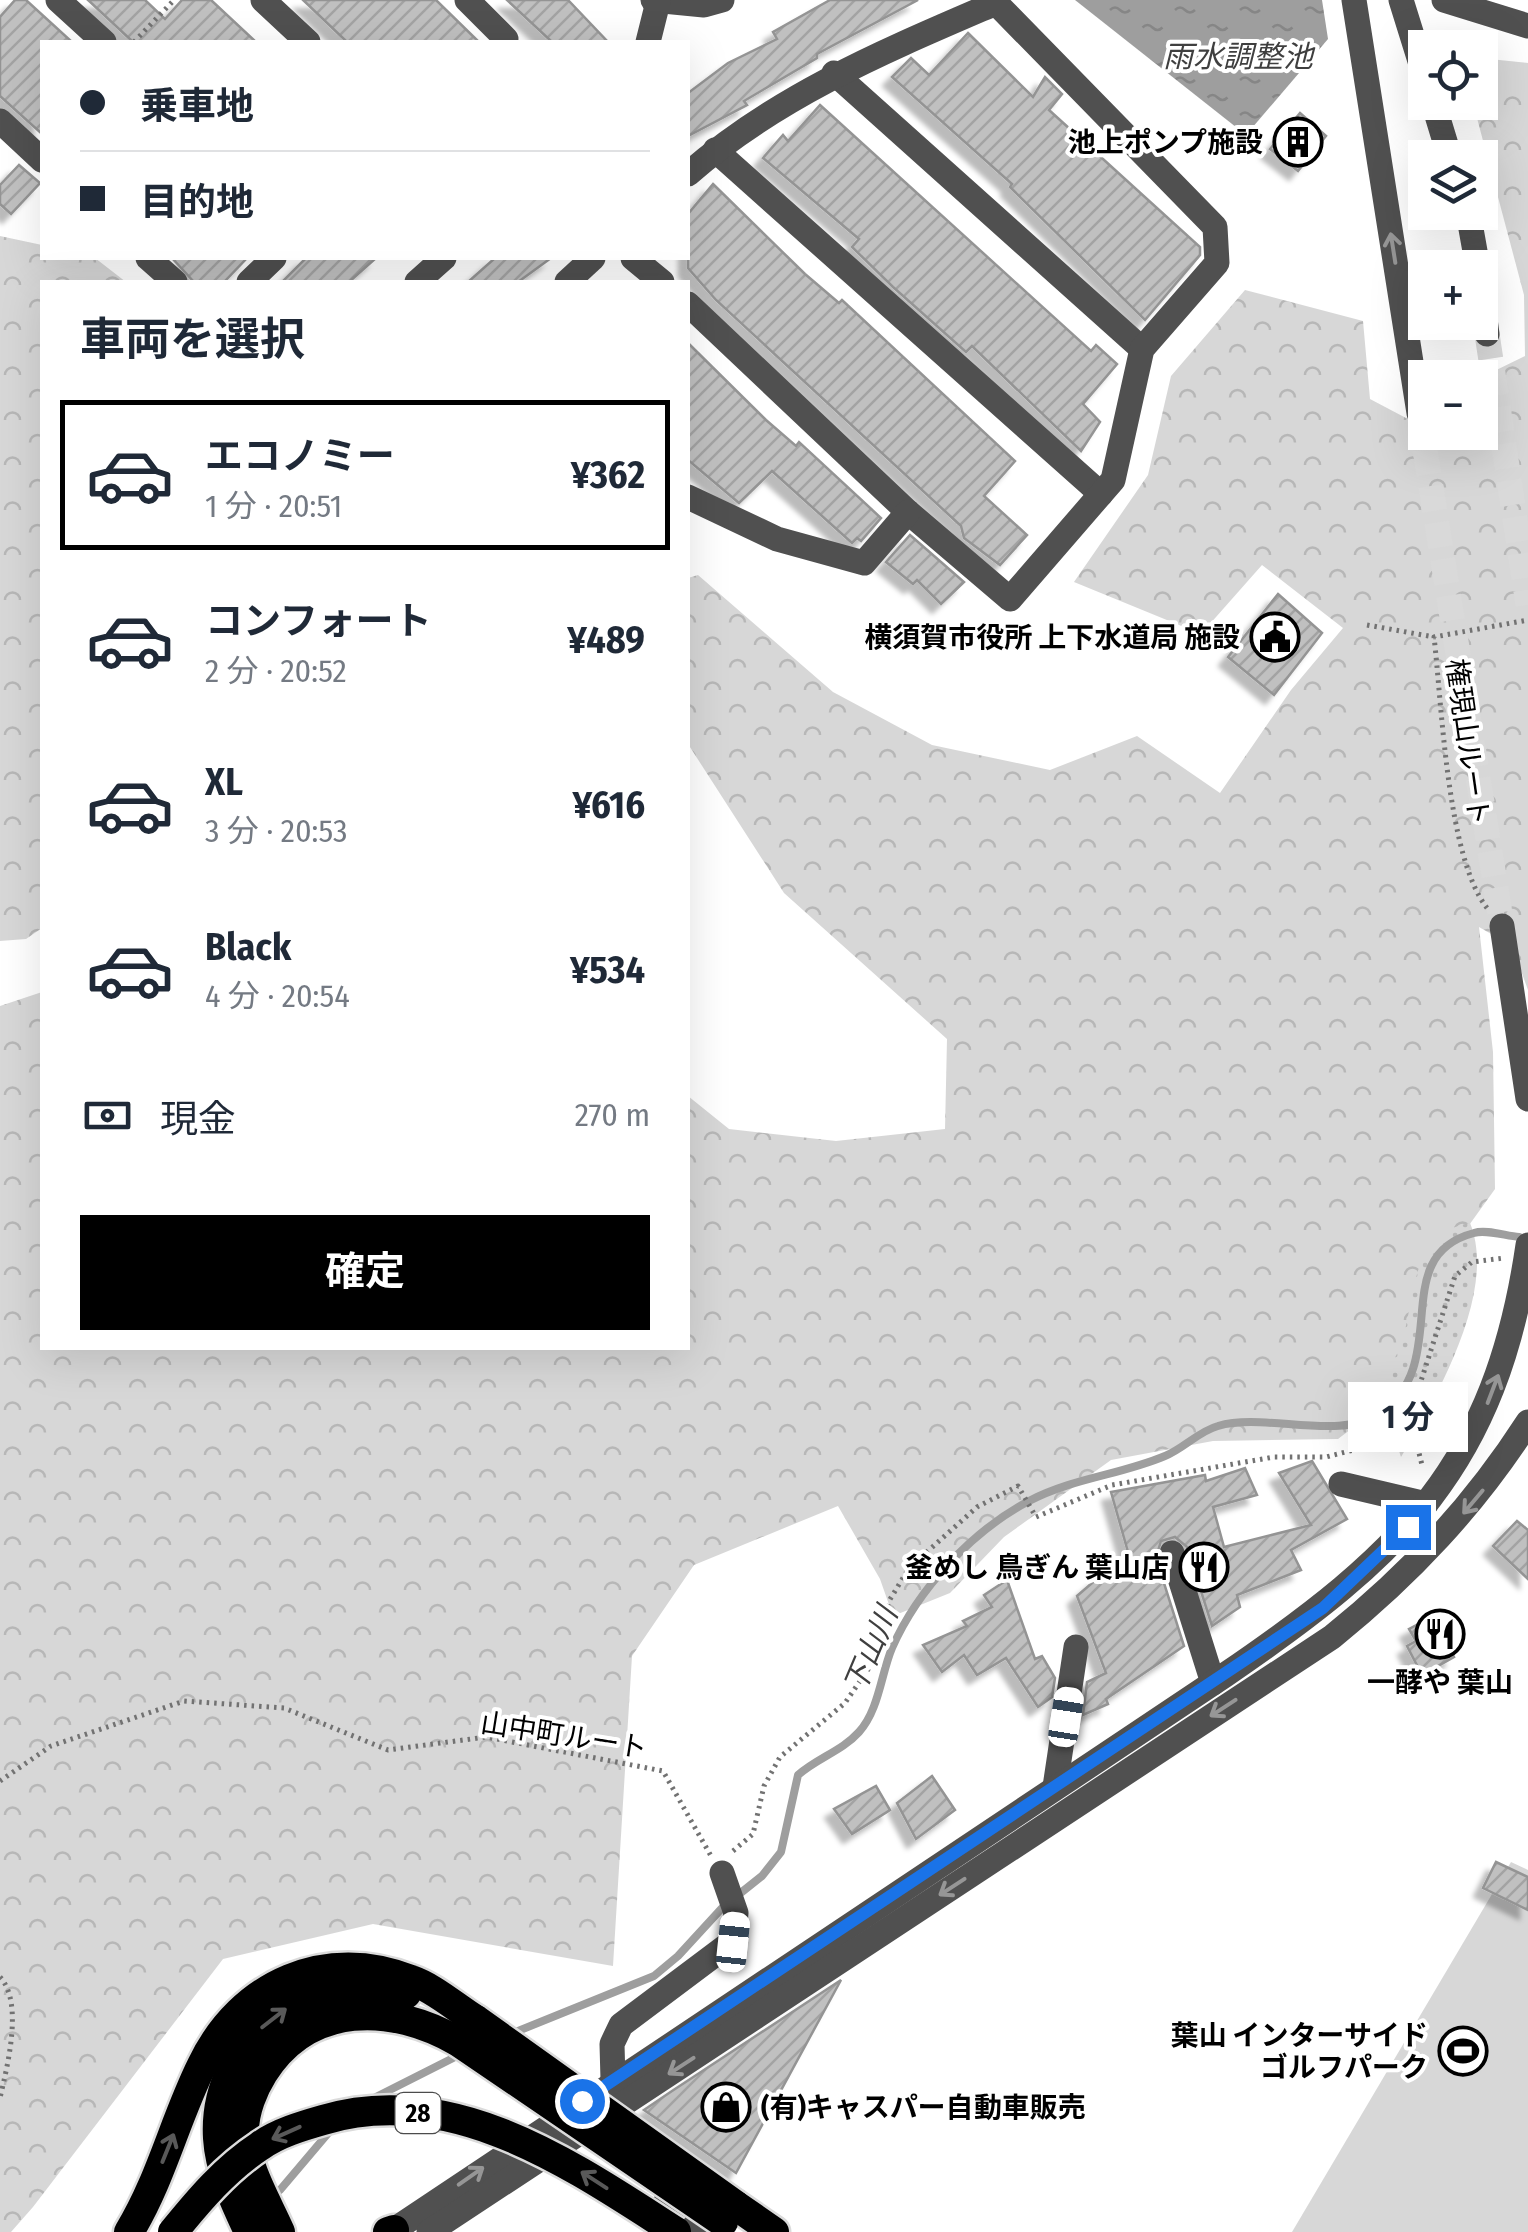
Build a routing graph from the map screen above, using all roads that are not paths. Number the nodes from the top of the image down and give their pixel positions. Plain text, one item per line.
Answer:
1 (58, 0) edge
2 (263, 0) edge
3 (466, 0) edge
4 (722, 0) edge
5 (1354, 0) edge
6 (1401, 0) edge
7 (1444, 0) edge
8 (655, 1) edge
9 (996, 2) edge
10 (1528, 26) edge
11 (1410, 30) edge
12 (102, 40) edge
13 (306, 40) edge
14 (505, 40) edge
15 (648, 40) edge
16 (834, 74) junction
17 (0, 121) edge
18 (715, 150) junction
19 (40, 158) edge
20 (690, 172) edge
21 (150, 260) edge
22 (272, 260) edge
23 (442, 260) edge
24 (591, 260) edge
25 (634, 260) edge
26 (173, 280) edge
27 (251, 280) edge
28 (419, 280) edge
29 (568, 280) edge
30 (660, 280) edge
31 (690, 306) edge
32 (1142, 349) junction
33 (1411, 360) edge
34 (1101, 494) junction
35 (690, 498) edge
36 (908, 512) junction
37 (1502, 926) tunnel mouth
38 (1528, 1099) edge
39 (1527, 1250) edge
40 (1479, 1424) junction
41 (1524, 1436) edge
42 (1341, 1484) dead end
43 (1428, 1500) junction
44 (1172, 1553) dead end
45 (1076, 1646) dead end
46 (1213, 1683) junction
47 (1056, 1787) junction
48 (724, 1877) road end
49 (468, 2031) junction
50 (613, 2080) junction
51 (550, 2122) junction
52 (573, 2137) junction
53 (723, 2223) edge
54 (268, 2228) edge
55 (391, 2231) edge
56 (129, 2232) edge
57 (173, 2232) edge
58 (303, 2232) edge
59 (429, 2232) edge
60 (676, 2232) edge
61 (774, 2232) edge

1 - 12 street
2 - 13 street
3 - 14 street
4 - 8 street
33 -> 5 street
6 - 11 street
7 - 10 street
8 - 15 street
9 - 16 street
9 - 32 street
16 - 18 street
16 - 32 street
17 - 19 street
18 - 20 street
18 - 34 street
21 - 26 street
22 - 27 street
23 - 28 street
24 - 29 street
25 - 30 street
31 - 36 street
32 - 34 street
34 - 36 street
35 - 36 street
37 - 38 street
40 -> 39 street
40 - 41 street
40 - 43 street
41 -> 52 street
42 - 43 street
43 - 46 street
44 - 46 street
45 - 47 street
46 - 47 street
47 - 50 street
48 - 50 street
49 - 53 highway, bridge
49 - 54 highway
56 -> 49 highway
50 - 51 street
51 - 52 street
55 -> 51 street
52 - 53 street
52 - 59 street
53 - 61 highway
54 - 58 highway
60 -> 57 highway, 28, bridge

